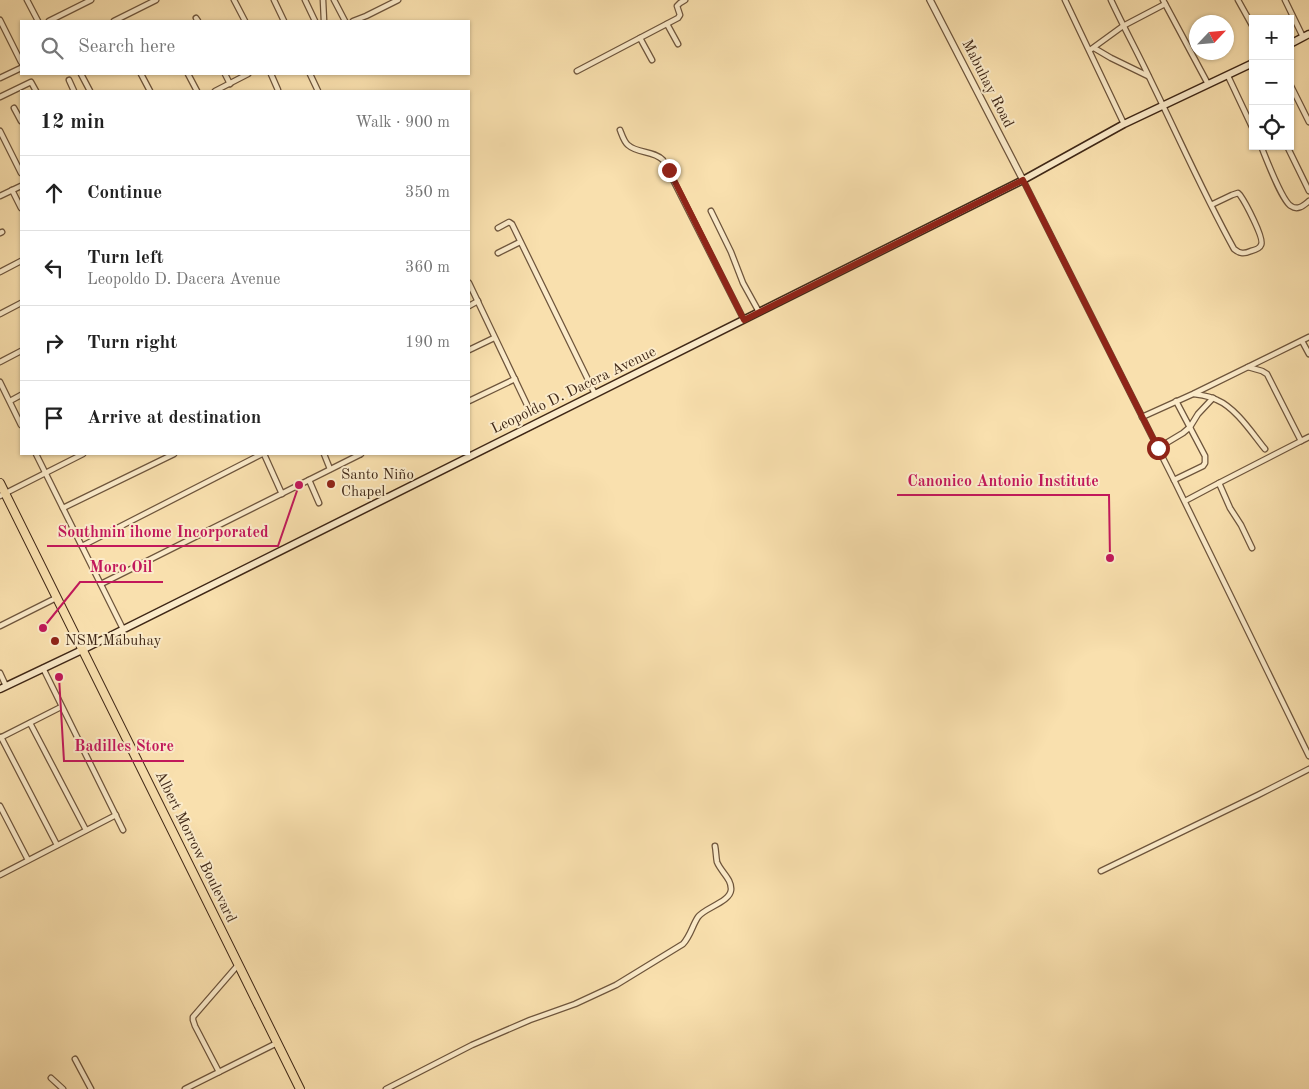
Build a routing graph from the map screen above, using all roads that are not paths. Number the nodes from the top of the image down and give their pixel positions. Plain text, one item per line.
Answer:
1 (28, 0) edge
2 (91, 0) edge
3 (156, 0) edge
4 (234, 0) edge
5 (274, 0) edge
6 (304, 0) edge
7 (323, 0) edge
8 (334, 0) edge
9 (398, 0) edge
10 (686, 0) edge
11 (930, 0) edge
12 (1065, 0) edge
13 (1111, 0) edge
14 (1238, 0) edge
15 (1285, 0) edge
16 (1164, 2) edge
17 (0, 20) edge
18 (38, 20) edge
19 (51, 20) edge
20 (116, 20) edge
21 (244, 20) edge
22 (284, 20) edge
23 (314, 20) edge
24 (324, 20) edge
25 (344, 20) edge
26 (356, 20) edge
27 (1249, 20) edge
28 (667, 24) junction
29 (1123, 26) junction
30 (1306, 36) edge
31 (640, 38) junction
32 (1294, 42) edge
33 (678, 44) dead end
34 (1092, 49) junction
35 (20, 60) edge
36 (652, 60) dead end
37 (1249, 65) edge
38 (20, 68) edge
39 (577, 71) dead end
40 (82, 75) edge
41 (142, 75) edge
42 (189, 75) edge
43 (226, 75) edge
44 (246, 75) edge
45 (271, 75) edge
46 (310, 75) edge
47 (1228, 76) junction
48 (1149, 77) junction
49 (0, 78) edge
50 (68, 80) dead end
51 (230, 84) junction
52 (1208, 84) junction
53 (35, 90) edge
54 (73, 90) edge
55 (89, 90) edge
56 (149, 90) edge
57 (196, 90) edge
58 (217, 90) edge
59 (278, 90) dead end
60 (318, 90) edge
61 (1294, 92) edge
62 (0, 98) edge
63 (1162, 106) junction
64 (14, 108) dead end
65 (20, 120) edge
66 (1249, 121) edge
67 (1309, 122) edge
68 (1124, 124) junction
69 (620, 130) dead end
70 (0, 131) edge
71 (1263, 150) edge
72 (1289, 150) edge
73 (20, 171) edge
74 (1023, 180) junction
75 (20, 186) edge
76 (12, 190) junction
77 (1309, 191) edge
78 (0, 196) edge
79 (1309, 202) edge
80 (1211, 205) junction
81 (20, 206) edge
82 (711, 211) dead end
83 (498, 228) dead end
84 (520, 242) junction
85 (498, 253) dead end
86 (20, 262) edge
87 (0, 272) edge
88 (470, 285) edge
89 (478, 301) junction
90 (20, 304) edge
91 (470, 305) edge
92 (759, 312) junction
93 (0, 314) edge
94 (744, 320) junction
95 (1309, 336) edge
96 (494, 338) junction
97 (1302, 341) junction
98 (470, 350) edge
99 (20, 352) edge
100 (1309, 354) edge
101 (0, 362) edge
102 (1248, 367) junction
103 (515, 379) junction
104 (0, 382) edge
105 (595, 394) junction
106 (1193, 394) junction
107 (20, 396) edge
108 (1213, 398) junction
109 (10, 401) junction
110 (470, 401) edge
111 (1176, 402) junction
112 (529, 409) dead end
113 (1142, 417) junction
114 (20, 422) edge
115 (1190, 428) junction
116 (1309, 437) edge
117 (1301, 441) junction
118 (1158, 448) junction
119 (1265, 449) dead end
120 (36, 455) edge
121 (81, 455) edge
122 (172, 455) edge
123 (261, 455) edge
124 (263, 455) edge
125 (324, 455) edge
126 (359, 455) edge
127 (330, 469) junction
128 (45, 472) junction
129 (309, 480) junction
130 (1174, 480) junction
131 (0, 483) edge
132 (1219, 483) junction
133 (282, 494) junction
134 (2, 495) edge
135 (1185, 500) junction
136 (319, 503) dead end
137 (63, 508) junction
138 (82, 546) junction
139 (1252, 548) dead end
140 (101, 584) junction
141 (56, 598) junction
142 (0, 626) edge
143 (123, 629) junction
144 (82, 650) junction
145 (43, 668) junction
146 (0, 673) edge
147 (3, 687) edge
148 (61, 707) junction
149 (30, 722) junction
150 (0, 738) edge
151 (1309, 756) edge
152 (1309, 769) edge
153 (0, 806) edge
154 (116, 816) junction
155 (86, 830) junction
156 (123, 830) dead end
157 (57, 845) junction
158 (715, 846) dead end
159 (28, 860) junction
160 (1101, 871) dead end
161 (0, 875) edge
162 (238, 965) junction
163 (277, 1043) junction
164 (76, 1059) dead end
165 (219, 1072) junction
166 (51, 1078) dead end
167 (63, 1089) edge
168 (91, 1089) edge
169 (185, 1089) edge
170 (300, 1089) edge
171 (386, 1089) edge

1 - 18 street
2 - 19 street
3 - 20 street
4 - 21 street
5 - 22 street
6 - 23 street
7 - 24 street
8 - 25 street
9 - 26 street
10 - 28 street
11 - 74 street, Mabuhay Road
12 - 34 street
13 - 29 street
14 - 27 street
15 - 30 street
16 - 29 street
16 - 52 street
17 - 35 street
28 - 31 street
28 - 33 street
29 - 34 street
29 - 48 street
30 - 32 main road
31 - 36 street
31 - 39 street
34 - 48 street
34 - 68 street
37 - 47 main road, Leopoldo D. Dacera Avenue
38 - 49 street
40 - 55 street
41 - 56 street
42 - 57 street
43 - 51 street
44 - 51 street
45 - 59 street
46 - 60 street
47 - 52 main road, Leopoldo D. Dacera Avenue
47 - 66 street
48 - 63 street
50 - 54 street
51 - 58 street
52 - 63 main road, Leopoldo D. Dacera Avenue
53 - 62 street
61 - 67 street
63 - 68 main road, Leopoldo D. Dacera Avenue
63 - 80 street
64 - 65 street
68 - 74 main road, Leopoldo D. Dacera Avenue
69 - 94 street
70 - 73 street
71 - 79 street
72 - 77 street
74 - 92 main road, Leopoldo D. Dacera Avenue
74 - 113 street
75 - 76 street
76 - 78 street
76 - 81 street
80 - 80 street
82 - 92 street
83 - 84 street
84 - 85 street
84 - 105 street
86 - 87 street
88 - 89 street
89 - 91 street
89 - 96 street
90 - 93 street
92 - 94 main road, Leopoldo D. Dacera Avenue
94 - 105 main road, Leopoldo D. Dacera Avenue
95 - 97 street
96 - 98 street
96 - 103 street
97 - 100 street
97 - 102 street
99 - 101 street
102 - 106 street
102 - 117 street
103 - 110 street
103 - 112 street
104 - 109 street
105 - 143 main road, Leopoldo D. Dacera Avenue
106 - 108 street
106 - 111 street
107 - 109 street
108 - 115 street
108 - 119 street
109 - 114 street
111 - 113 street
111 - 115 street
113 - 118 street
115 - 118 street
115 - 130 street
116 - 117 street
117 - 132 street
118 - 130 street
120 - 128 street
121 - 128 street
122 - 137 street
123 - 138 street
124 - 133 street
125 - 127 street
126 - 127 street
127 - 129 street
128 - 134 street
128 - 137 street
129 - 133 street
129 - 136 street
130 - 135 street
131 - 134 highway, Albert Morrow Boulevard
132 - 135 street
132 - 139 street
133 - 140 street
134 - 141 highway, Albert Morrow Boulevard
135 - 151 street
137 - 138 street
138 - 140 street
140 - 143 street
141 - 142 street
141 - 144 highway, Albert Morrow Boulevard
143 - 144 main road, Leopoldo D. Dacera Avenue
144 - 145 main road, Leopoldo D. Dacera Avenue
144 - 162 highway, Albert Morrow Boulevard
145 - 147 main road, Leopoldo D. Dacera Avenue
145 - 148 street
146 - 147 street
148 - 149 street
148 - 154 street
149 - 150 street
149 - 155 street
150 - 157 street
152 - 160 street
153 - 159 street
154 - 155 street
154 - 156 street
155 - 157 street
157 - 159 street
158 - 171 street
159 - 161 street
162 - 163 highway, Albert Morrow Boulevard
162 - 165 street
163 - 165 street
163 - 170 highway, Albert Morrow Boulevard
164 - 168 street
165 - 169 street
166 - 167 street

